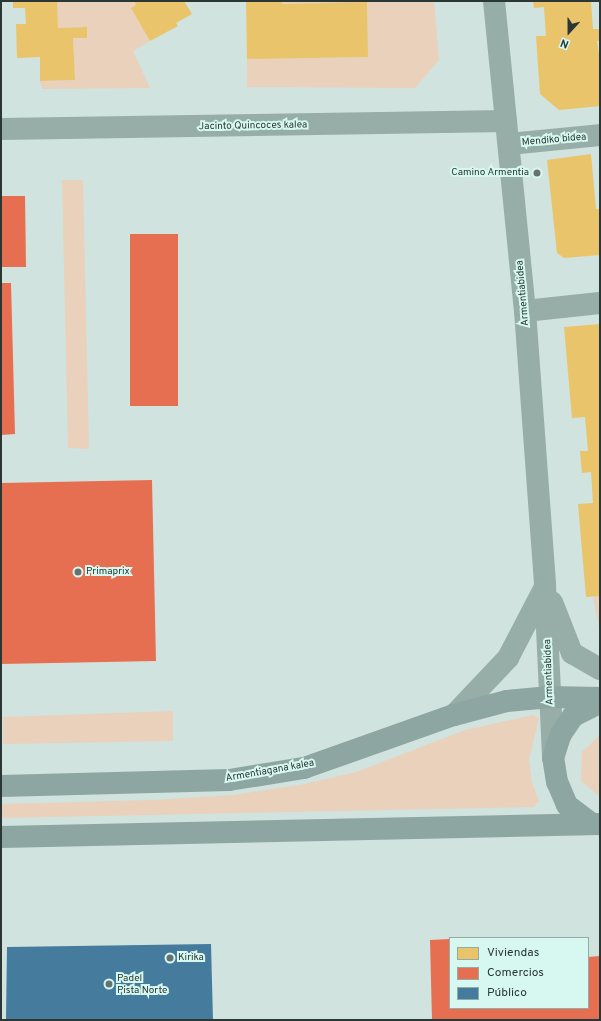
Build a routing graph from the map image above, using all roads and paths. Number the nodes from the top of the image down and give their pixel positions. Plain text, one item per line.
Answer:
1 (494, 1) edge
2 (506, 121) junction
3 (1, 129) edge
4 (600, 135) edge
5 (509, 144) junction
6 (600, 303) edge
7 (525, 311) junction
8 (545, 586) junction
9 (600, 669) edge
10 (550, 697) junction
11 (600, 698) edge
12 (600, 703) edge
13 (454, 715) junction
14 (553, 758) junction
15 (1, 786) edge
16 (596, 824) edge
17 (1, 836) edge

1 - 2 street, Armentiabidea
2 - 3 street, Jacinto Quincoces kalea
2 - 5 street, Armentiabidea
4 - 5 street, Mendiko bidea
5 - 7 street, Armentiabidea
6 - 7 street
7 - 8 street, Armentiabidea
8 - 9 street, Armentiabidea
8 - 10 street, Armentiabidea
8 - 13 street
10 - 11 main road, Armentiagana kalea
10 - 13 main road, Armentiagana kalea
10 - 14 street, Armentiabidea
12 - 14 main road
13 - 15 main road, Armentiagana kalea
14 - 16 main road
16 - 17 main road

